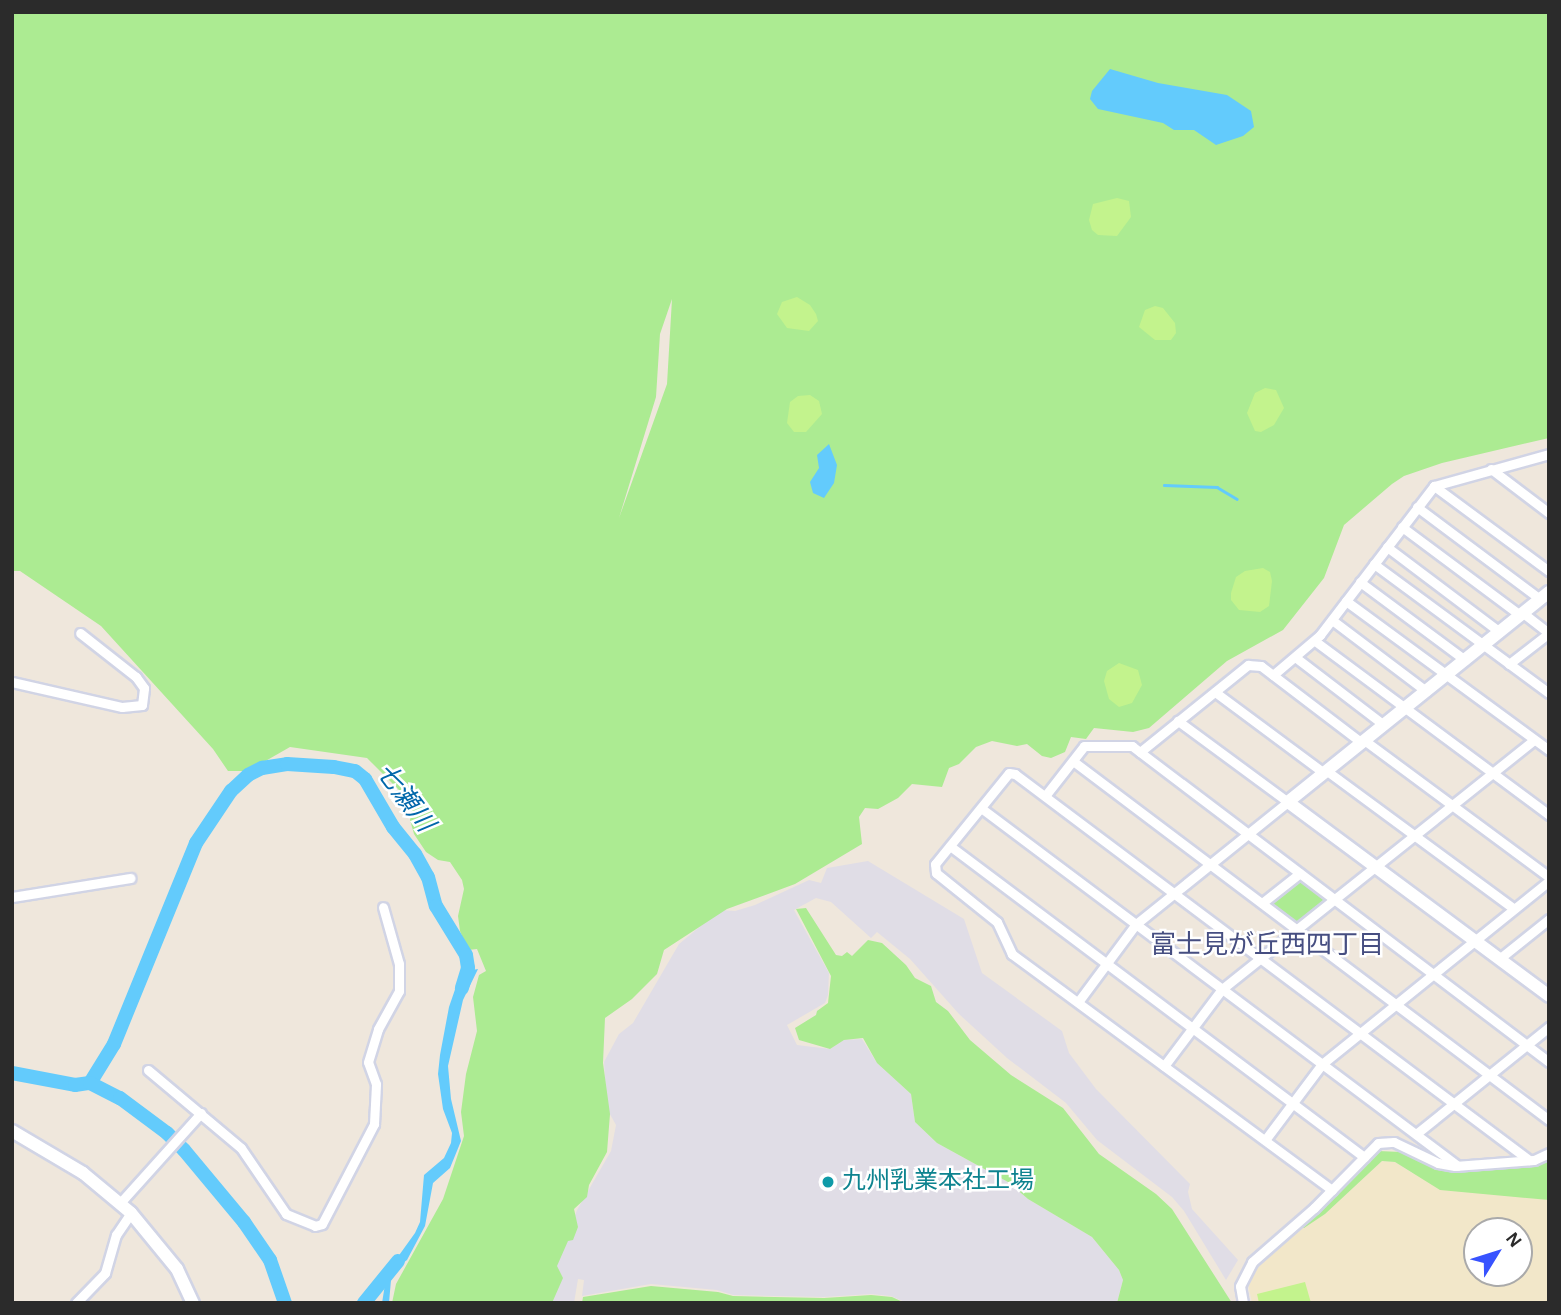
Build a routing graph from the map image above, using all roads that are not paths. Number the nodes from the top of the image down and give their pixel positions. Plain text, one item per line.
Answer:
1 (1548, 455) edge
2 (1491, 469) junction
3 (1434, 486) junction
4 (1417, 507) junction
5 (1549, 513) edge
6 (1402, 527) junction
7 (1387, 547) junction
8 (1374, 564) junction
9 (1549, 571) edge
10 (1360, 582) junction
11 (1545, 596) edge
12 (1346, 601) junction
13 (1522, 615) junction
14 (1332, 620) junction
15 (1500, 632) junction
16 (80, 633) dead end
17 (1549, 633) edge
18 (1315, 641) junction
19 (1483, 645) junction
20 (1295, 657) junction
21 (1465, 660) junction
22 (1510, 664) junction
23 (1273, 675) junction
24 (1447, 675) junction
25 (12, 682) edge
26 (1426, 691) junction
27 (1215, 692) junction
28 (1549, 693) edge
29 (1405, 708) junction
30 (1178, 721) junction
31 (1384, 725) junction
32 (1534, 740) junction
33 (1363, 742) junction
34 (1549, 750) edge
35 (1140, 751) junction
36 (1073, 761) junction
37 (1326, 772) junction
38 (1493, 773) junction
39 (1045, 796) junction
40 (1288, 802) junction
41 (1452, 806) junction
42 (981, 808) junction
43 (1549, 815) edge
44 (1249, 833) junction
45 (1415, 835) junction
46 (950, 846) junction
47 (1210, 864) junction
48 (1375, 867) junction
49 (1300, 873) junction
50 (130, 877) dead end
51 (1549, 879) edge
52 (1174, 893) junction
53 (12, 897) edge
54 (1335, 899) junction
55 (1262, 904) junction
56 (383, 907) dead end
57 (1514, 909) junction
58 (1136, 924) junction
59 (1546, 925) edge
60 (1296, 930) junction
61 (1475, 941) junction
62 (1260, 958) junction
63 (1499, 959) junction
64 (1107, 964) junction
65 (1433, 974) junction
66 (1222, 989) junction
67 (1549, 996) edge
68 (1078, 1002) junction
69 (1396, 1004) junction
70 (1549, 1027) edge
71 (1192, 1028) junction
72 (1360, 1033) junction
73 (1526, 1045) junction
74 (1549, 1062) edge
75 (1322, 1064) junction
76 (1164, 1066) junction
77 (148, 1070) dead end
78 (1490, 1075) junction
79 (1292, 1103) junction
80 (1453, 1104) junction
81 (201, 1113) junction
82 (1549, 1120) edge
83 (12, 1131) edge
84 (1416, 1134) junction
85 (1265, 1140) junction
86 (1549, 1153) edge
87 (1364, 1157) junction
88 (1529, 1160) junction
89 (1458, 1166) junction
90 (1332, 1190) junction
91 (120, 1203) junction
92 (131, 1213) junction
93 (191, 1302) edge
94 (76, 1303) edge
95 (1243, 1303) edge

1 - 2 street
2 - 3 street
2 - 5 street
3 - 4 street
3 - 9 street
4 - 6 street
4 - 11 street
6 - 7 street
6 - 13 street
7 - 8 street
7 - 15 street
8 - 10 street
8 - 19 street
10 - 12 street
10 - 21 street
11 - 13 street
12 - 14 street
12 - 24 street
13 - 15 street
13 - 17 street
14 - 18 street
14 - 26 street
15 - 19 street
16 - 25 street
17 - 22 street
18 - 20 street
18 - 29 street
19 - 21 street
19 - 22 street
20 - 23 street
20 - 31 street
21 - 24 street
22 - 28 street
23 - 27 street
23 - 33 street
24 - 26 street
24 - 32 street
26 - 29 street
27 - 30 street
27 - 37 street
29 - 31 street
29 - 38 street
30 - 35 street
30 - 40 street
31 - 33 street
32 - 34 street
32 - 38 street
33 - 37 street
33 - 41 street
35 - 36 street
35 - 44 street
36 - 39 street
36 - 47 street
37 - 40 street
37 - 45 street
38 - 41 street
38 - 43 street
39 - 42 street
39 - 52 street
40 - 44 street
40 - 48 street
41 - 45 street
41 - 51 street
42 - 46 street
42 - 58 street
44 - 47 street
44 - 49 street
45 - 48 street
45 - 57 street
46 - 64 street
46 - 68 street
47 - 52 street
47 - 55 street
48 - 54 street
48 - 61 street
49 - 54 street
49 - 55 street
50 - 53 street
51 - 57 street
52 - 58 street
52 - 62 street
54 - 60 street
54 - 65 street
55 - 60 street
56 - 81 street
57 - 61 street
58 - 64 street
58 - 66 street
59 - 63 street
60 - 62 street
60 - 69 street
61 - 63 street
61 - 65 street
62 - 66 street
62 - 72 street
63 - 67 street
64 - 68 street
64 - 71 street
65 - 69 street
65 - 73 street
66 - 71 street
66 - 75 street
68 - 76 street
69 - 72 street
69 - 78 street
70 - 73 street
71 - 76 street
71 - 79 street
72 - 75 street
72 - 80 street
73 - 74 street
73 - 78 street
75 - 79 street
75 - 84 street
76 - 85 street
77 - 81 street
78 - 80 street
78 - 82 street
79 - 85 street
79 - 87 street
80 - 84 street
80 - 88 street
81 - 91 street
83 - 91 street
84 - 89 street
85 - 90 street
86 - 88 street
87 - 89 street
87 - 90 street
88 - 89 street
90 - 95 street
91 - 92 street
92 - 93 street
92 - 94 street

